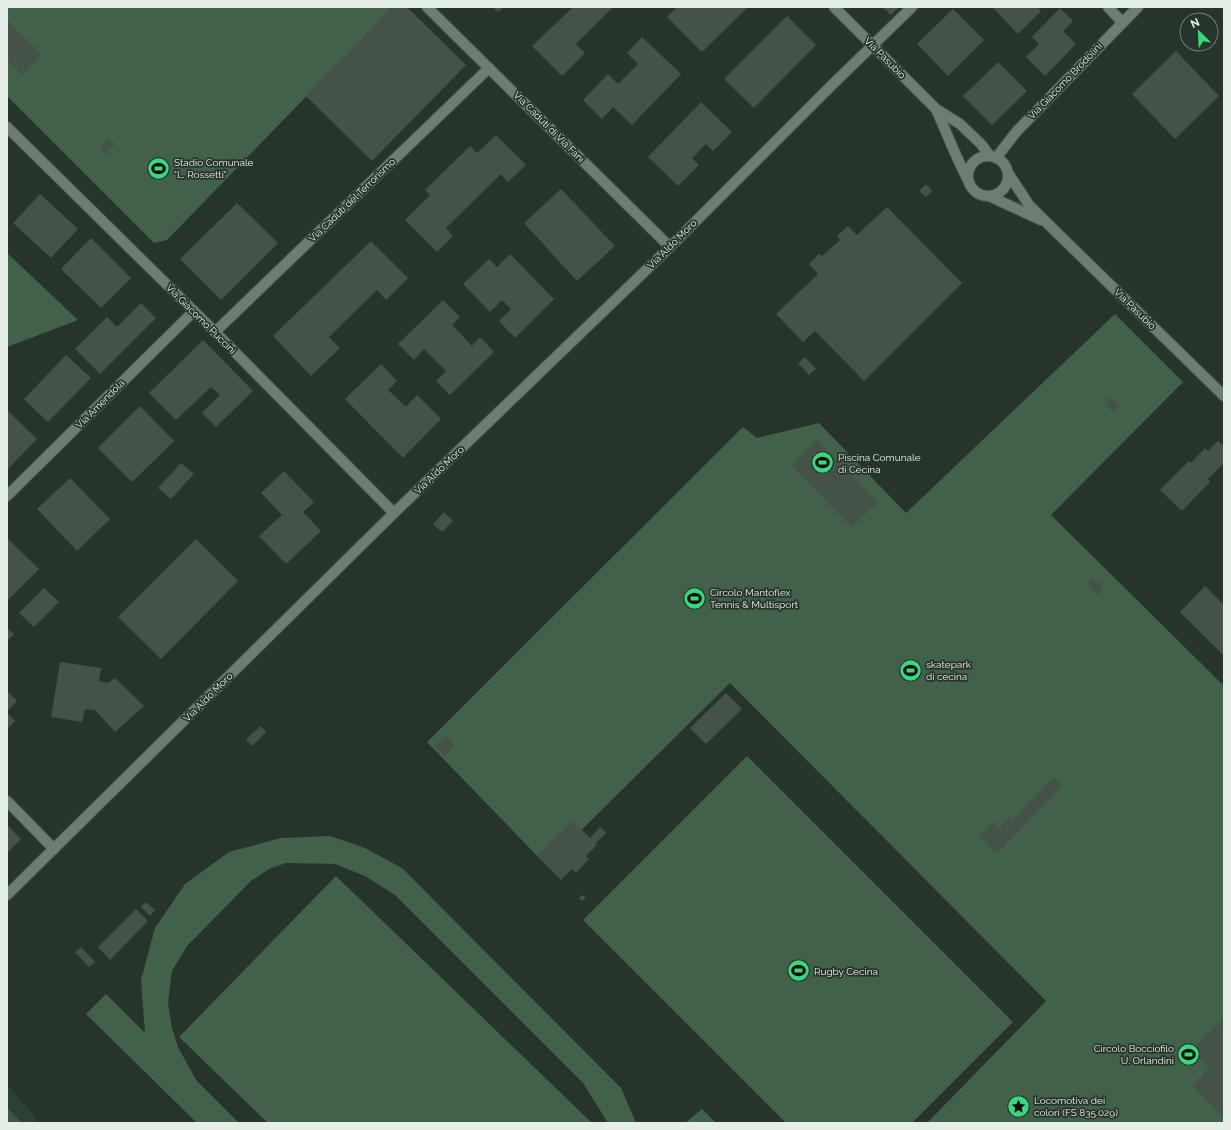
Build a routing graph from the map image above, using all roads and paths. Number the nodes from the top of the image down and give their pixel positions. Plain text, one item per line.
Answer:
1 (427, 7) edge
2 (834, 7) edge
3 (912, 7) edge
4 (1108, 7) edge
5 (1138, 7) edge
6 (1122, 22) junction
7 (873, 46) junction
8 (489, 68) junction
9 (936, 109) junction
10 (7, 127) edge
11 (993, 157) junction
12 (1008, 173) junction
13 (969, 182) junction
14 (989, 196) junction
15 (1046, 222) junction
16 (670, 247) junction
17 (194, 312) junction
18 (215, 332) junction
19 (1224, 396) edge
20 (7, 496) edge
21 (394, 514) junction
22 (7, 802) edge
23 (54, 849) junction
24 (7, 895) edge

1 - 8 street, Via Caduti di Via Fani
2 - 7 street, Via Pasubio
3 - 7 street, Via Aldo Moro
4 - 6 street
5 - 6 street, Via Giacomo Brodolini
6 - 11 street, Via Giacomo Brodolini
7 - 9 street, Via Pasubio
7 - 16 street, Via Aldo Moro
8 - 16 street, Via Caduti di Via Fani
8 - 18 street, Via Caduti del Terrorismo
9 - 11 street, Via Pasubio
9 - 13 street, Via Pasubio
10 - 17 street, Via Giacomo Puccini
11 - 12 street, Via Pasubio
11 - 13 street
12 - 14 street
12 - 15 street, Via Pasubio
13 - 14 street, Via Pasubio
14 - 15 street, Via Pasubio
15 - 19 street, Via Pasubio
16 - 21 street, Via Aldo Moro
17 - 18 street, Via Giacomo Puccini
17 - 20 street, Via Amendola
18 - 21 street, Via Giacomo Puccini
21 - 23 street, Via Aldo Moro
22 - 23 street
23 - 24 street, Via Aldo Moro

